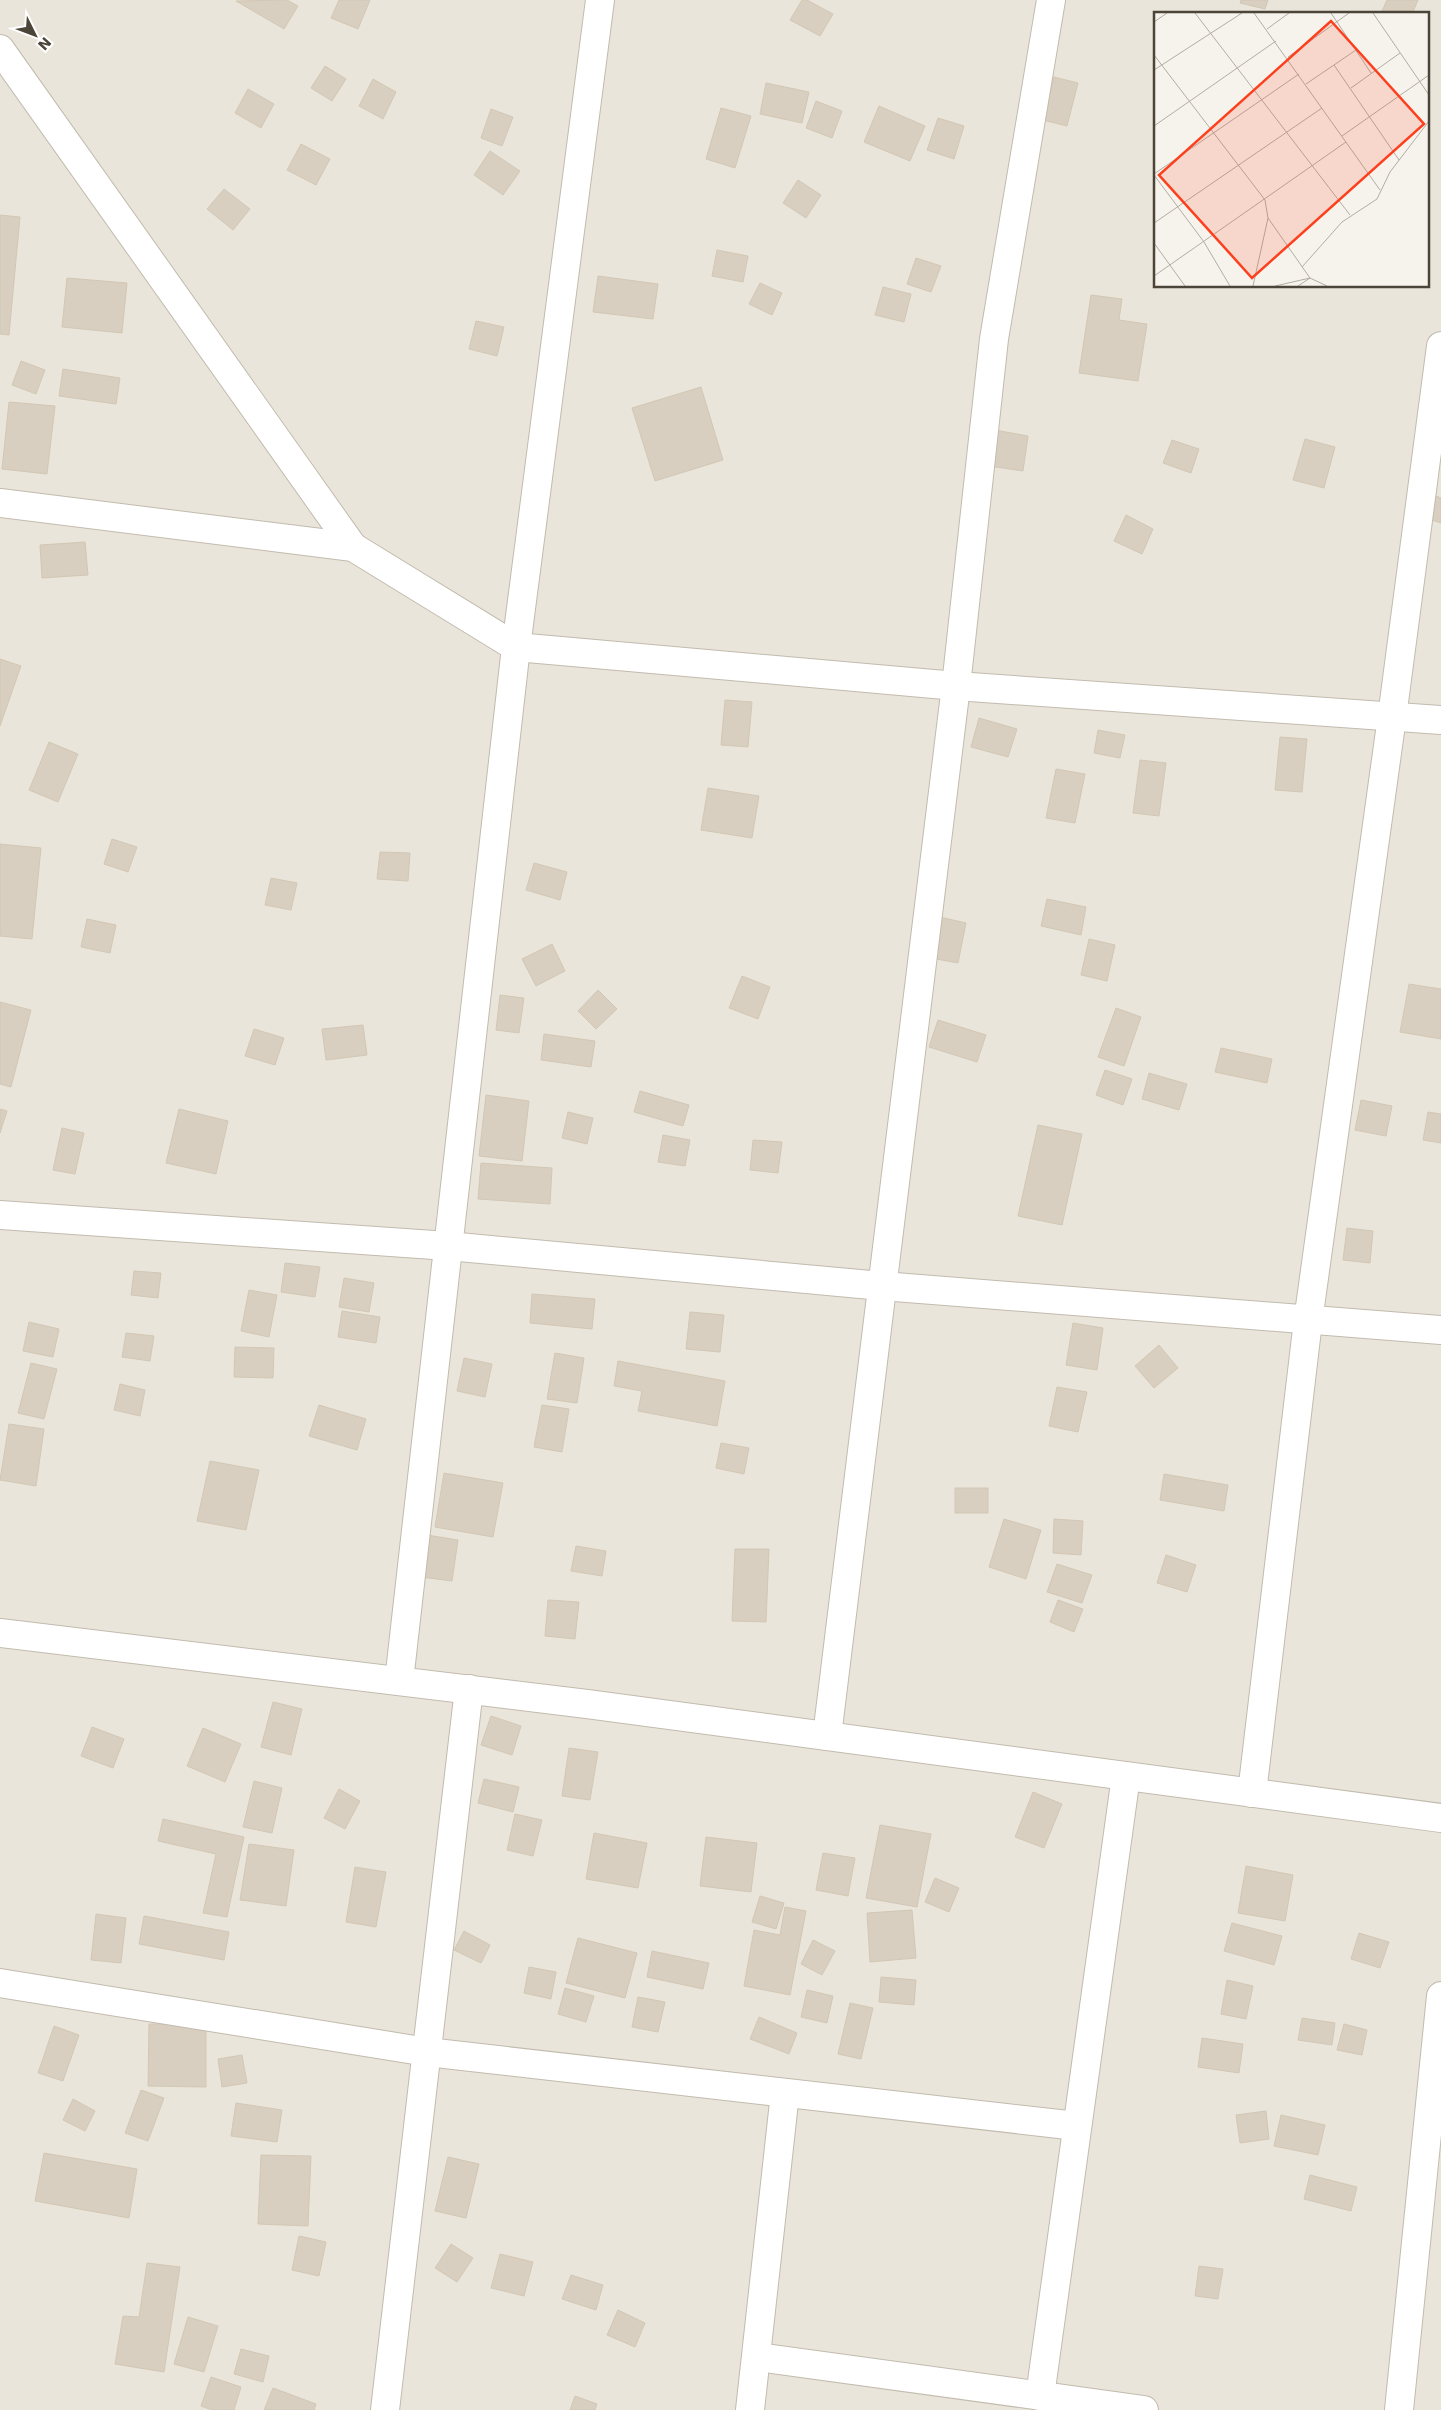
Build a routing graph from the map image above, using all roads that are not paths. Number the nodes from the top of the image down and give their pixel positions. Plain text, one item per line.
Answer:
1 (600, 0) edge
2 (1052, 0) edge
3 (0, 50) edge
4 (1441, 346) edge
5 (0, 503) edge
6 (353, 547) junction
7 (516, 647) junction
8 (956, 686) junction
9 (1392, 717) junction
10 (1441, 720) edge
11 (0, 1215) edge
12 (448, 1246) junction
13 (882, 1286) junction
14 (1308, 1321) junction
15 (1441, 1330) edge
16 (0, 1633) edge
17 (399, 1681) junction
18 (469, 1689) junction
19 (827, 1736) junction
20 (1126, 1776) junction
21 (1252, 1792) junction
22 (1441, 1818) edge
23 (0, 1983) edge
24 (1441, 1996) edge
25 (427, 2052) junction
26 (785, 2093) junction
27 (1077, 2126) junction
28 (757, 2357) junction
29 (1040, 2396) junction
30 (385, 2410) edge
31 (750, 2410) edge
32 (1144, 2410) edge
33 (1399, 2410) edge

1 - 7 street
2 - 8 street
3 - 6 street
4 - 9 street
5 - 6 street
6 - 7 street
7 - 8 street
7 - 12 street
8 - 9 street
8 - 13 street
9 - 10 street
9 - 14 street
11 - 12 street
12 - 13 street
12 - 17 street
13 - 14 street
13 - 19 street
14 - 15 street
14 - 21 street
16 - 17 street
17 - 18 street
18 - 19 street
18 - 25 street
19 - 20 street
20 - 21 street
20 - 27 street
21 - 22 street
23 - 25 street
24 - 33 street
25 - 26 street
25 - 30 street
26 - 27 street
26 - 28 street
27 - 29 street
28 - 29 street
28 - 31 street
29 - 32 street

